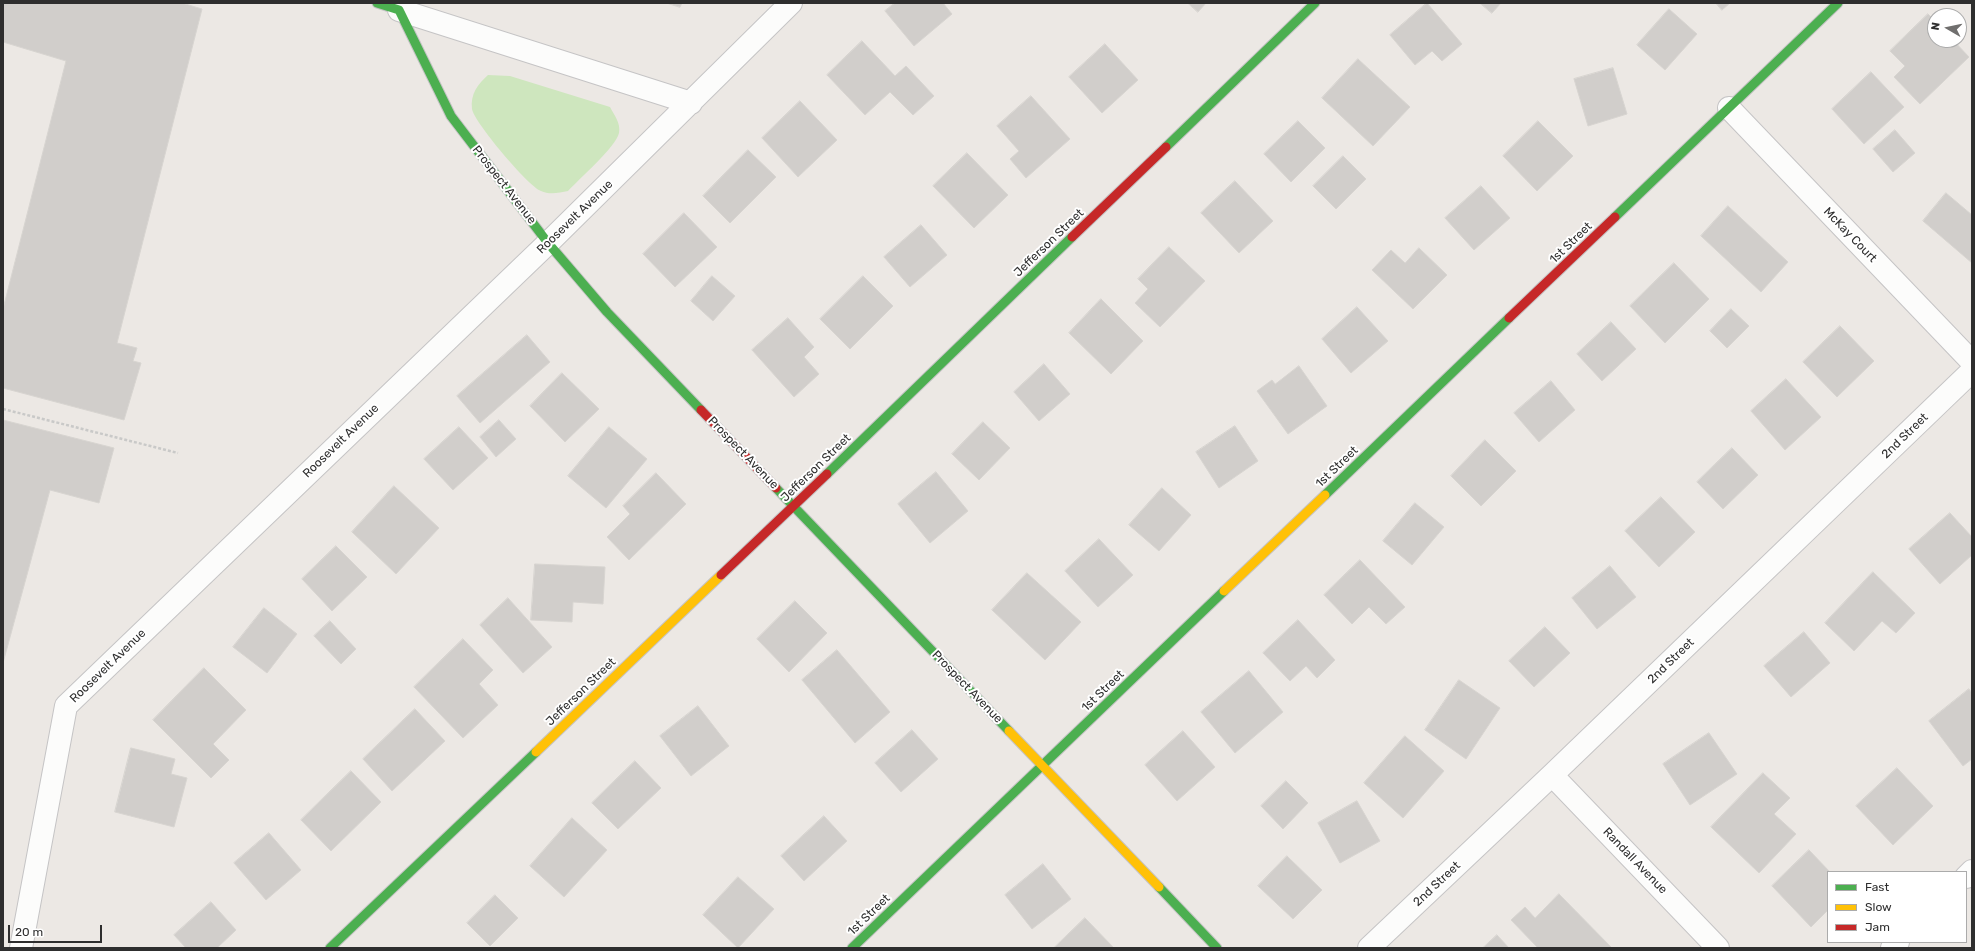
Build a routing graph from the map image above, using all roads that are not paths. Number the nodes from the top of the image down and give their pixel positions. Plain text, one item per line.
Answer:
1 (377, 3) edge
2 (791, 3) edge
3 (1315, 3) edge
4 (1838, 3) edge
5 (399, 10) junction
6 (691, 103) junction
7 (1729, 108) junction
8 (548, 243) junction
9 (1972, 362) edge
10 (1972, 371) edge
11 (794, 506) junction
12 (1042, 765) junction
13 (1552, 775) junction
14 (21, 948) edge
15 (330, 948) edge
16 (852, 948) edge
17 (1217, 948) edge
18 (1369, 948) edge
19 (1718, 948) edge

1 - 5 street
2 - 6 street, Roosevelt Avenue
3 - 11 street, Jefferson Street
4 - 7 street, 1st Street
5 - 6 street
5 - 8 street, Prospect Avenue
6 - 8 street, Roosevelt Avenue
7 - 9 street, McKay Court
7 - 12 street, 1st Street
8 - 11 street, Prospect Avenue
8 - 14 street, Roosevelt Avenue
10 - 13 street, 2nd Street
11 - 12 street, Prospect Avenue
11 - 15 street, Jefferson Street
12 - 16 street, 1st Street
12 - 17 street, Prospect Avenue
13 - 18 street, 2nd Street
13 - 19 street, Randall Avenue

